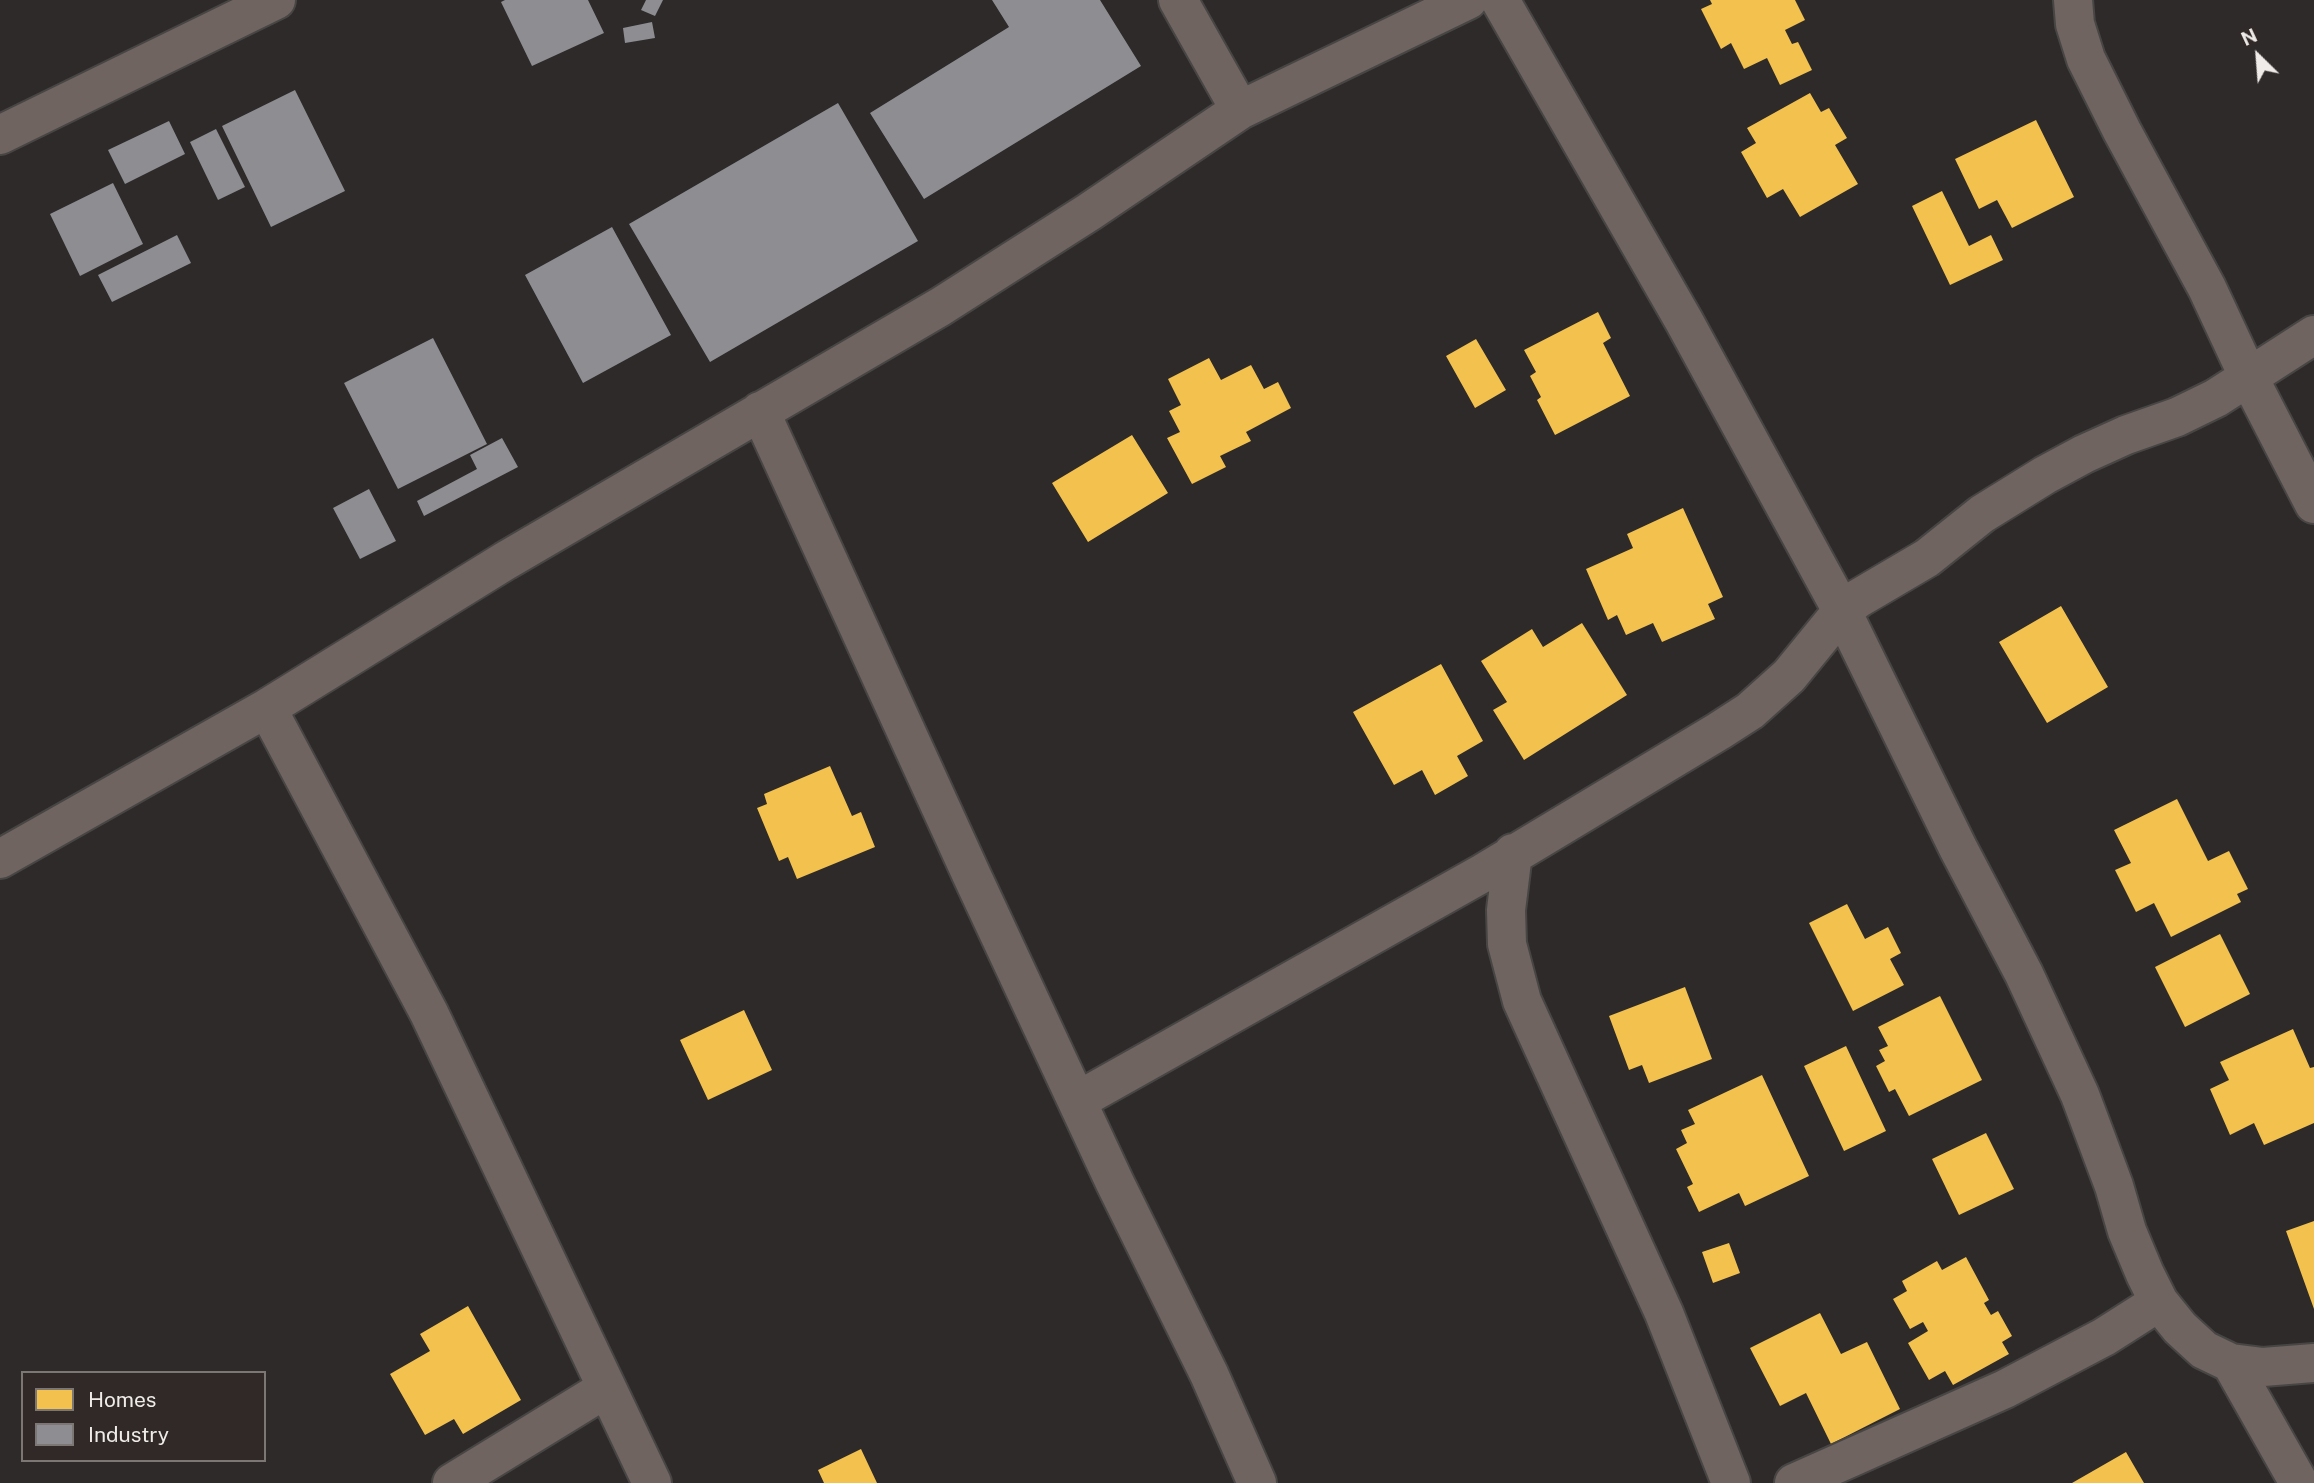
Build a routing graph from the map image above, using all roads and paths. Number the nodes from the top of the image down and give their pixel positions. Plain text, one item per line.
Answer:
1 (276, 0) edge
2 (1178, 0) edge
3 (1468, 0) edge
4 (1500, 0) edge
5 (2073, 0) edge
6 (1240, 110) junction
7 (0, 135) edge
8 (2314, 335) edge
9 (2248, 376) junction
10 (760, 411) junction
11 (2314, 504) edge
12 (1842, 611) junction
13 (267, 708) junction
14 (1513, 853) junction
15 (0, 859) edge
16 (1077, 1101) junction
17 (2159, 1302) junction
18 (2231, 1363) junction
19 (2314, 1363) edge
20 (607, 1388) junction
21 (452, 1483) edge
22 (652, 1483) edge
23 (1257, 1483) edge
24 (1731, 1483) edge
25 (1794, 1483) edge
26 (2299, 1483) edge

1 - 7 street
2 - 6 street
3 - 6 street
4 - 12 street
5 - 9 street
6 - 10 street
8 - 9 street
9 - 11 street
9 - 12 street
10 - 13 street
10 - 16 street
12 - 14 street
12 - 17 street
13 - 15 street
13 - 20 street
14 - 16 street
14 - 24 street
16 - 23 street
17 - 18 street
17 - 25 street
18 - 19 street
18 - 26 street
20 - 21 street
20 - 22 street

